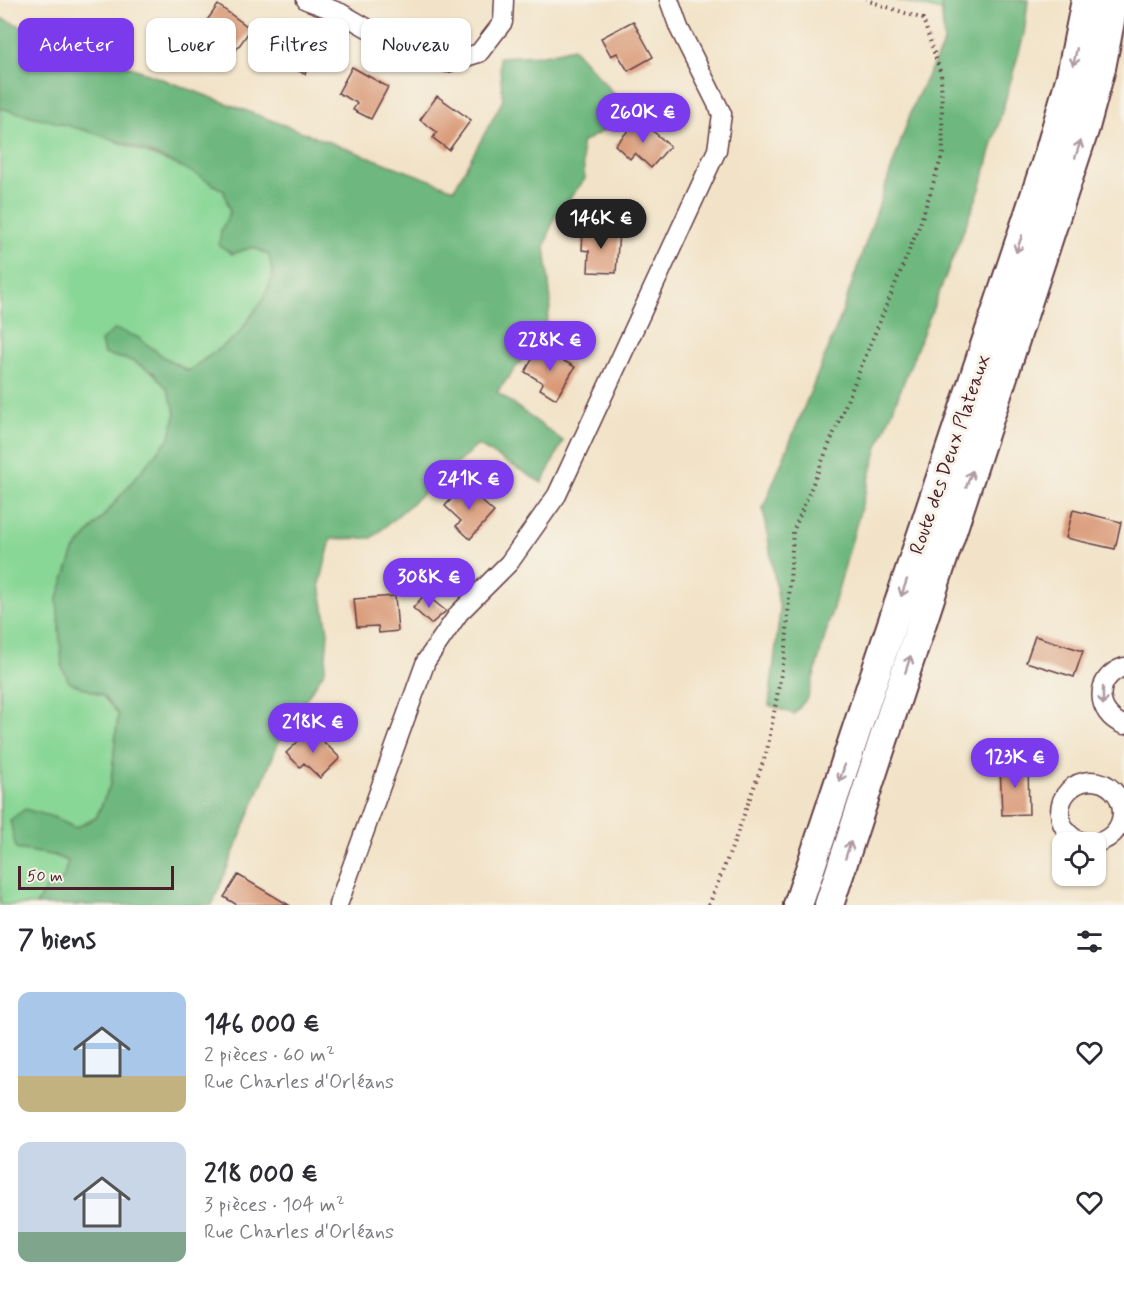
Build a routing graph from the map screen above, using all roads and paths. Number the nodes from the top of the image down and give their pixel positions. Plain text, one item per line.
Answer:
1 (306, 0) edge
2 (504, 0) edge
3 (669, 0) edge
4 (866, 0) edge
5 (1086, 0) edge
6 (1114, 0) edge
7 (1124, 667) edge
8 (1124, 725) edge
9 (338, 905) edge
10 (709, 905) edge
11 (798, 905) edge
12 (830, 905) edge

1 - 2 street
3 - 9 street
4 - 10 path
5 -> 11 main road, Route des Deux Plateaux
12 -> 6 main road, Route des Deux Plateaux
7 -> 8 street

